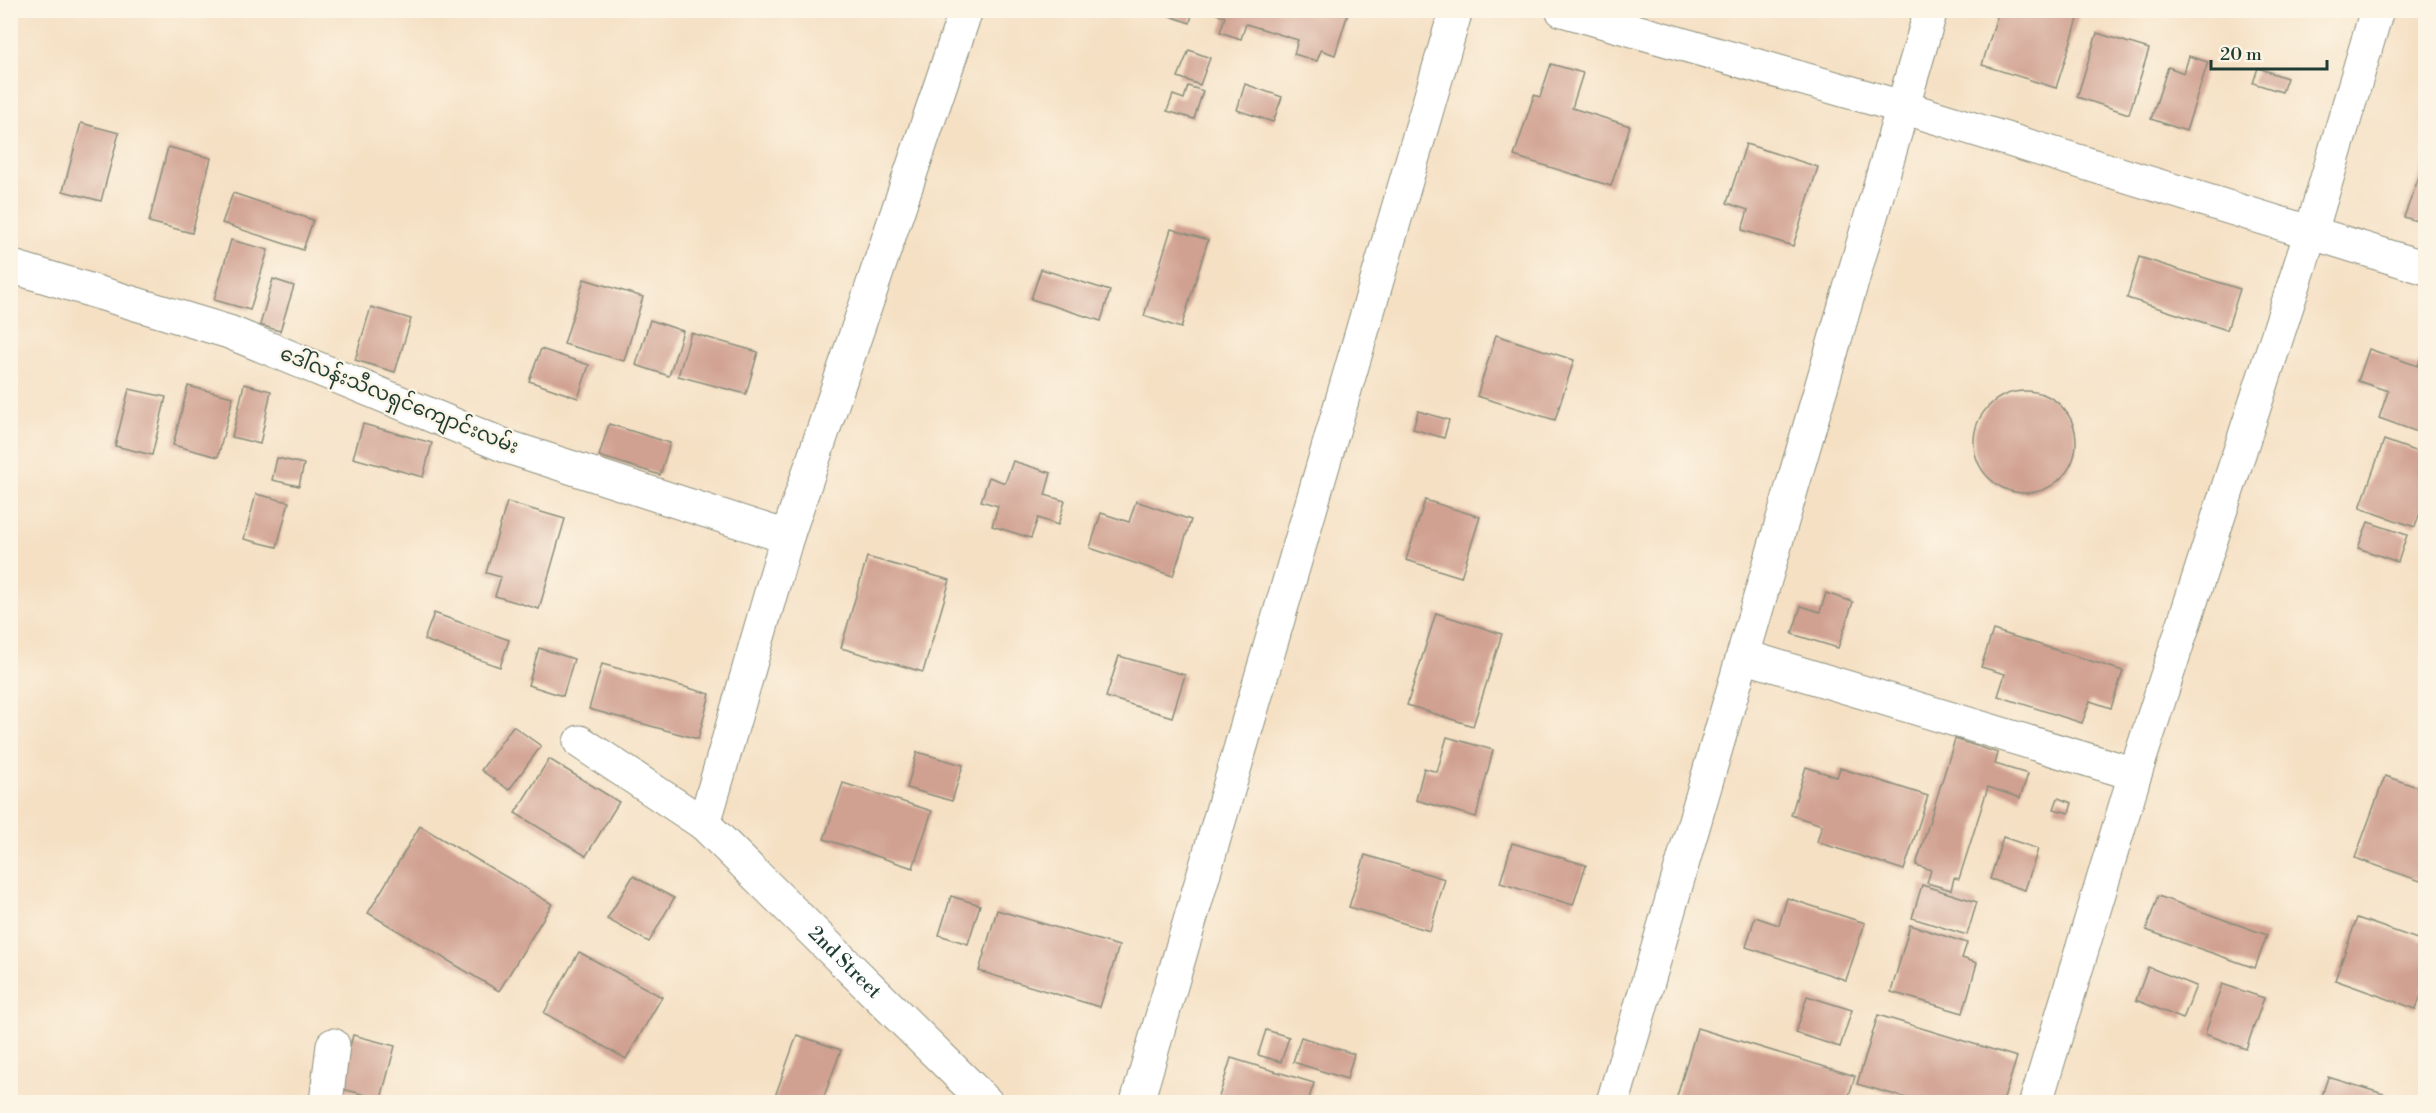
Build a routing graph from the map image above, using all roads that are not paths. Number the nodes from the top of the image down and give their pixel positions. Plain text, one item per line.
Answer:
1 (966, 10) edge
2 (1456, 10) edge
3 (1562, 10) edge
4 (1931, 10) edge
5 (2377, 10) edge
6 (1902, 107) junction
7 (2311, 232) junction
8 (10, 266) edge
9 (2426, 268) edge
10 (787, 537) junction
11 (1743, 656) junction
12 (580, 742) dead end
13 (2135, 774) junction
14 (704, 824) junction
15 (333, 1045) dead end
16 (326, 1102) edge
17 (986, 1102) edge
18 (1137, 1102) edge
19 (1613, 1102) edge
20 (2036, 1102) edge

1 - 10 street
2 - 18 street
3 - 6 street
4 - 6 street
5 - 7 street
6 - 7 street
6 - 11 street
7 - 9 street
7 - 13 street
8 - 10 street, ဒေါ်လန်းသီလရှင်ကျောင်းလမ်း
10 - 14 street
11 - 13 street
11 - 19 street
12 - 14 street, 2nd Street
13 - 20 street
14 - 17 street, 2nd Street
15 - 16 street

